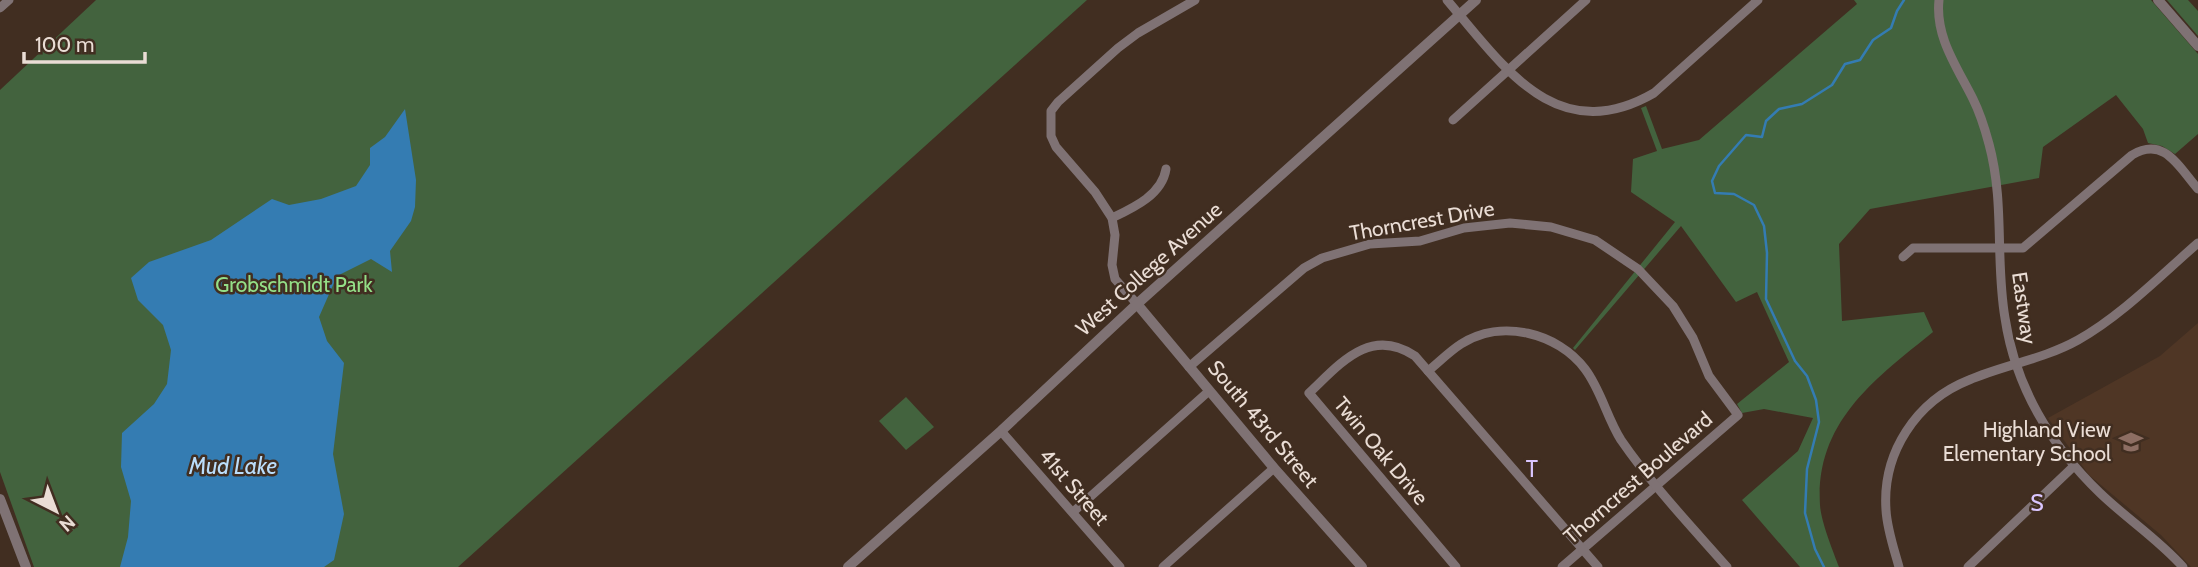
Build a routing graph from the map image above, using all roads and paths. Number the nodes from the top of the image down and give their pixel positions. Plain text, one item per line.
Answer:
1 (9, 0) edge
2 (1195, 0) edge
3 (1447, 0) edge
4 (1476, 0) edge
5 (1586, 0) edge
6 (1758, 0) edge
7 (1940, 0) edge
8 (2158, 0) edge
9 (0, 8) edge
10 (1460, 15) junction
11 (2198, 46) edge
12 (1509, 70) junction
13 (1453, 120) dead end
14 (1166, 169) dead end
15 (2198, 189) edge
16 (1112, 218) junction
17 (2198, 243) edge
18 (2001, 249) junction
19 (1903, 257) dead end
20 (1137, 304) junction
21 (2016, 364) junction
22 (1189, 367) junction
23 (1428, 371) junction
24 (1209, 391) junction
25 (1738, 415) joint
26 (1001, 431) junction
27 (2074, 466) junction
28 (1274, 468) junction
29 (1656, 485) junction
30 (0, 499) edge
31 (1073, 512) junction
32 (1583, 550) junction
33 (2180, 563) edge
34 (26, 567) edge
35 (848, 567) edge
36 (1119, 567) edge
37 (1163, 567) edge
38 (1362, 567) edge
39 (1456, 567) edge
40 (1562, 567) edge
41 (1598, 567) edge
42 (1727, 567) edge
43 (1899, 567) edge
44 (1968, 567) edge
45 (2169, 567) edge

1 - 9 street
2 - 16 street
3 - 10 street
4 - 10 street, West College Avenue
5 - 12 street
6 - 12 street
7 - 18 street, Eastway
8 - 11 street
10 - 12 street
10 - 20 street, West College Avenue
12 - 13 street
14 - 16 street
15 - 18 street
16 - 20 street
17 - 21 street
18 - 19 street
18 - 21 street, Eastway
20 - 22 street, South 43rd Street
20 - 26 street, West College Avenue
21 - 27 street, Eastway
21 - 43 street
22 - 24 street, South 43rd Street
22 - 25 street, Thorncrest Drive
23 - 29 street
23 - 32 street, Twin Oak Drive
23 - 39 street, Twin Oak Drive
24 - 28 street, South 43rd Street
24 - 31 street
25 - 29 street, Thorncrest Boulevard
26 - 31 street, 41st Street
26 - 35 street, West College Avenue
27 - 33 street, Eastway
27 - 44 street
28 - 37 street
28 - 38 street, South 43rd Street
29 - 32 street, Thorncrest Boulevard
29 - 42 street
30 - 34 street
31 - 36 street, 41st Street
32 - 40 street, Thorncrest Boulevard
32 - 41 street, Twin Oak Drive
33 - 45 street

